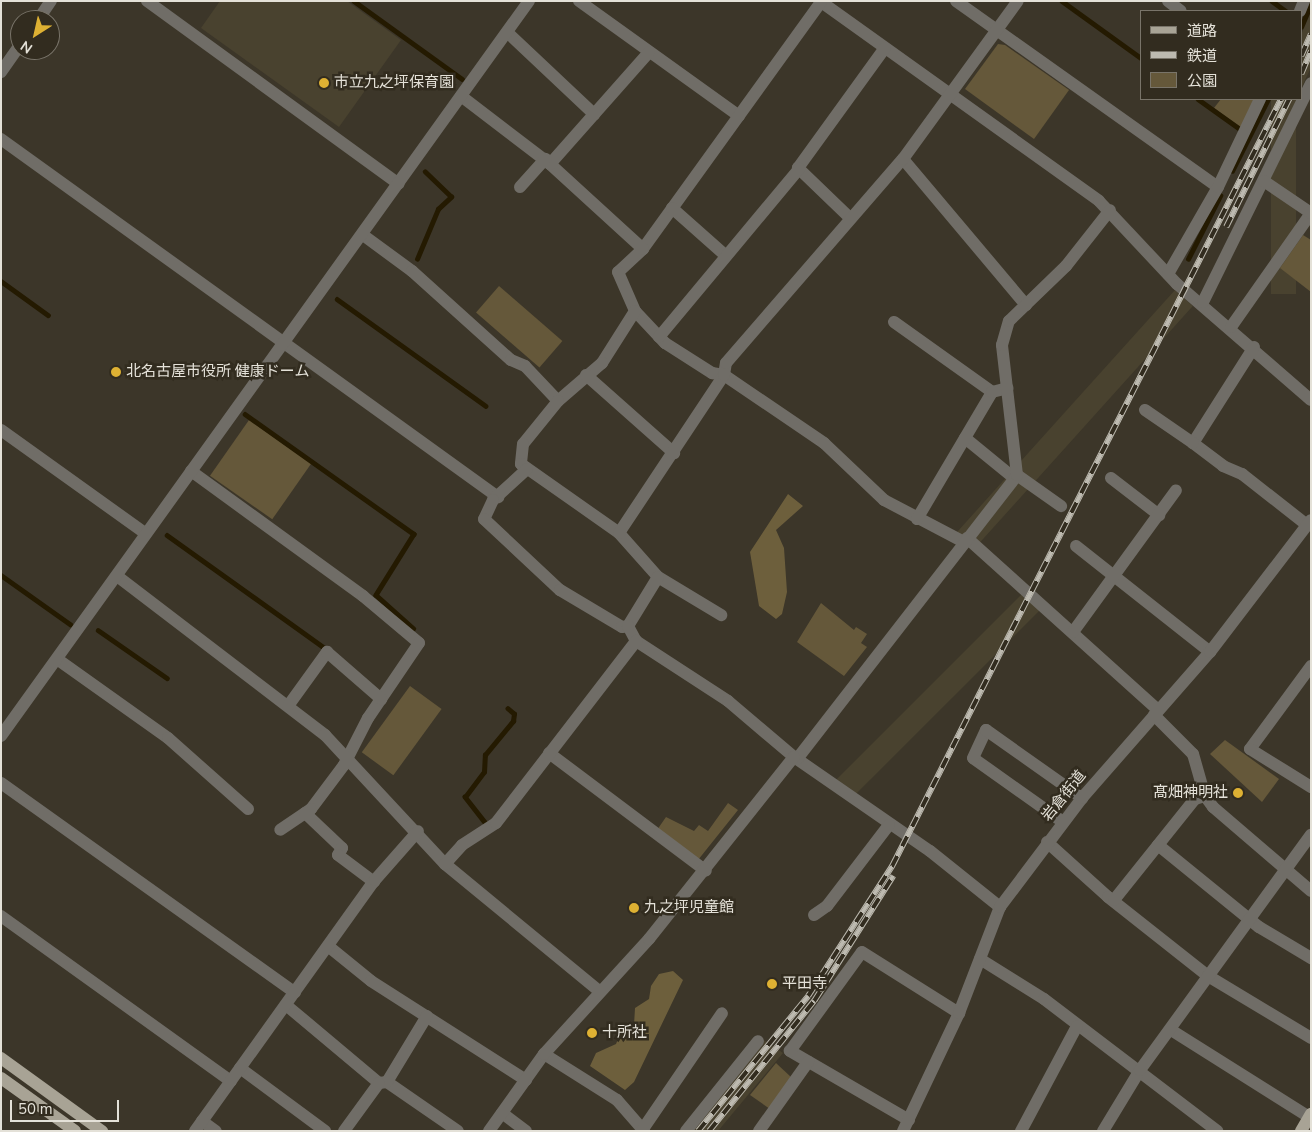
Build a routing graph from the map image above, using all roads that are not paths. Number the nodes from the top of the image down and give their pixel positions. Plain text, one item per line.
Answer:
1 (147, 1) edge
2 (529, 1) edge
3 (579, 1) edge
4 (820, 1) edge
5 (956, 1) edge
6 (1018, 1) edge
7 (1168, 1) edge
8 (1181, 10) edge
9 (997, 31) junction
10 (507, 32) junction
11 (885, 48) junction
12 (650, 52) junction
13 (10, 59) edge
14 (1, 72) edge
15 (1309, 90) edge
16 (952, 95) junction
17 (462, 96) junction
18 (1260, 100) edge
19 (594, 114) junction
20 (738, 116) junction
21 (1, 139) edge
22 (903, 158) junction
23 (547, 161) junction
24 (799, 169) junction
25 (1264, 181) junction
26 (399, 184) junction
27 (1218, 186) junction
28 (520, 187) dead end
29 (672, 208) junction
30 (1110, 210) junction
31 (849, 217) junction
32 (362, 235) junction
33 (643, 249) junction
34 (726, 256) junction
35 (1168, 274) junction
36 (1203, 302) junction
37 (1026, 305) junction
38 (635, 311) junction
39 (894, 322) dead end
40 (1232, 327) junction
41 (659, 337) junction
42 (286, 341) junction
43 (1254, 347) junction
44 (586, 375) junction
45 (724, 375) junction
46 (1008, 388) junction
47 (992, 392) junction
48 (1311, 400) edge
49 (558, 401) junction
50 (1145, 410) dead end
51 (1, 430) edge
52 (965, 438) junction
53 (1193, 443) junction
54 (674, 452) junction
55 (527, 469) junction
56 (191, 471) junction
57 (1016, 476) junction
58 (1111, 478) dead end
59 (1176, 490) dead end
60 (498, 497) junction
61 (1062, 506) dead end
62 (1159, 514) junction
63 (917, 519) junction
64 (1309, 523) edge
65 (618, 533) junction
66 (146, 534) junction
67 (966, 540) junction
68 (1076, 546) dead end
69 (1114, 575) junction
70 (117, 576) junction
71 (658, 577) junction
72 (721, 615) dead end
73 (628, 626) junction
74 (1074, 632) junction
75 (636, 641) junction
76 (1210, 652) junction
77 (57, 659) junction
78 (1310, 669) edge
79 (381, 699) junction
80 (288, 706) junction
81 (1156, 712) junction
82 (4, 728) edge
83 (549, 753) junction
84 (348, 756) junction
85 (795, 758) junction
86 (1, 783) edge
87 (1311, 787) edge
88 (1205, 796) junction
89 (1082, 798) junction
90 (248, 809) dead end
91 (305, 813) junction
92 (1063, 822) junction
93 (889, 825) junction
94 (280, 830) dead end
95 (418, 831) junction
96 (1311, 835) edge
97 (1047, 842) junction
98 (1158, 845) junction
99 (444, 864) junction
100 (1286, 869) junction
101 (706, 871) junction
102 (374, 882) junction
103 (1311, 891) edge
104 (1114, 900) junction
105 (1000, 907) junction
106 (814, 915) dead end
107 (1, 916) edge
108 (1250, 919) junction
109 (328, 946) junction
110 (1311, 958) edge
111 (980, 959) junction
112 (1208, 976) junction
113 (598, 990) junction
114 (295, 993) junction
115 (286, 1005) junction
116 (722, 1013) dead end
117 (959, 1013) junction
118 (427, 1016) junction
119 (1077, 1026) junction
120 (1171, 1030) junction
121 (1311, 1038) edge
122 (758, 1041) dead end
123 (544, 1054) junction
124 (1, 1058) edge
125 (808, 1062) junction
126 (240, 1068) junction
127 (1140, 1070) junction
128 (1, 1078) edge
129 (526, 1080) junction
130 (231, 1081) junction
131 (383, 1083) junction
132 (502, 1113) junction
133 (1310, 1116) edge
134 (906, 1125) edge
135 (198, 1126) edge
136 (644, 1130) edge
137 (75, 1131) edge
138 (102, 1131) edge
139 (216, 1131) edge
140 (324, 1131) edge
141 (344, 1131) edge
142 (458, 1131) edge
143 (489, 1131) edge
144 (526, 1131) edge
145 (686, 1131) edge
146 (759, 1131) edge
147 (1021, 1131) edge
148 (1103, 1131) edge
149 (1217, 1131) edge
150 (1301, 1131) edge

1 - 26 street
2 - 10 street
3 - 12 street
4 - 11 street
4 - 20 street
5 - 9 street
6 - 9 street
7 - 8 street
9 - 16 street
9 - 27 street
10 - 17 street
10 - 19 street
11 - 16 street
11 - 24 street
12 - 19 street
12 - 20 street
13 - 14 street
15 - 25 street
16 - 22 street
16 - 30 street
17 - 23 street
17 - 26 street
18 - 27 street
19 - 23 street
20 - 29 street
21 - 42 street
22 - 31 street
22 - 37 street
23 - 28 street
23 - 33 street
24 - 31 street
24 - 34 street
25 - 36 street
25 - 40 street
26 - 32 street
27 - 35 street
29 - 33 street
29 - 34 street
30 - 35 street
30 - 37 street
31 - 45 street
32 - 42 street
32 - 49 street
33 - 38 street
34 - 41 street
35 - 36 street
36 - 40 street
37 - 46 street
38 - 41 street
38 - 44 street
39 - 47 street
40 - 43 street
41 - 45 street
42 - 56 street
42 - 60 street
43 - 48 street
43 - 53 street
44 - 49 street
44 - 54 street
45 - 54 street
45 - 63 street
46 - 47 street
46 - 57 street
47 - 52 street
49 - 55 street
50 - 53 street
51 - 66 street
52 - 57 street
52 - 63 street
53 - 64 street
54 - 65 street
55 - 60 street
55 - 65 street
56 - 66 street
56 - 79 street
57 - 61 street
57 - 67 street
58 - 62 street
59 - 62 street
60 - 73 street
62 - 69 street
63 - 67 street
64 - 76 street, 岩倉街道
65 - 71 street
66 - 70 street
67 - 74 street
67 - 85 street
68 - 69 street
69 - 74 street
69 - 76 street
70 - 77 street
70 - 80 street
71 - 72 street
71 - 73 street
73 - 75 street
74 - 81 street
75 - 83 street
75 - 85 street
76 - 81 street, 岩倉街道
77 - 82 street
77 - 90 street
78 - 87 street
79 - 80 street
79 - 84 street
80 - 84 street
81 - 88 street
81 - 89 street, 岩倉街道
83 - 99 street
83 - 101 street
84 - 91 street
84 - 95 street
85 - 93 street
85 - 101 street
86 - 114 street
88 - 98 street
88 - 100 street
89 - 92 street, 岩倉街道
89 - 92 street
91 - 94 street
91 - 102 street
92 - 97 street, 岩倉街道
93 - 105 street
93 - 106 street
95 - 99 street
95 - 102 street
96 - 100 street
97 - 104 street
97 - 105 street, 岩倉街道
98 - 104 street
98 - 108 street
99 - 113 street
100 - 103 street
100 - 108 street
101 - 113 street
102 - 109 street
104 - 112 street
105 - 111 street, 岩倉街道
107 - 130 street
108 - 110 street
108 - 112 street
109 - 114 street
109 - 118 street
111 - 117 street, 岩倉街道
111 - 119 street
112 - 120 street
112 - 121 street
113 - 123 street
114 - 115 street
115 - 126 street
115 - 131 street
116 - 136 street
117 - 125 street
117 - 134 street, 岩倉街道
118 - 129 street
118 - 131 street
119 - 127 street
119 - 147 street
120 - 127 street
120 - 133 street
122 - 145 street
123 - 129 street
123 - 136 street
124 - 138 main road
125 - 134 street
125 - 146 street
126 - 130 street
126 - 140 street
127 - 148 street
127 - 149 street
128 - 137 main road
129 - 132 street
130 - 135 street
131 - 141 street
131 - 142 street
132 - 143 street
132 - 144 street
133 - 150 main road
135 - 139 street

